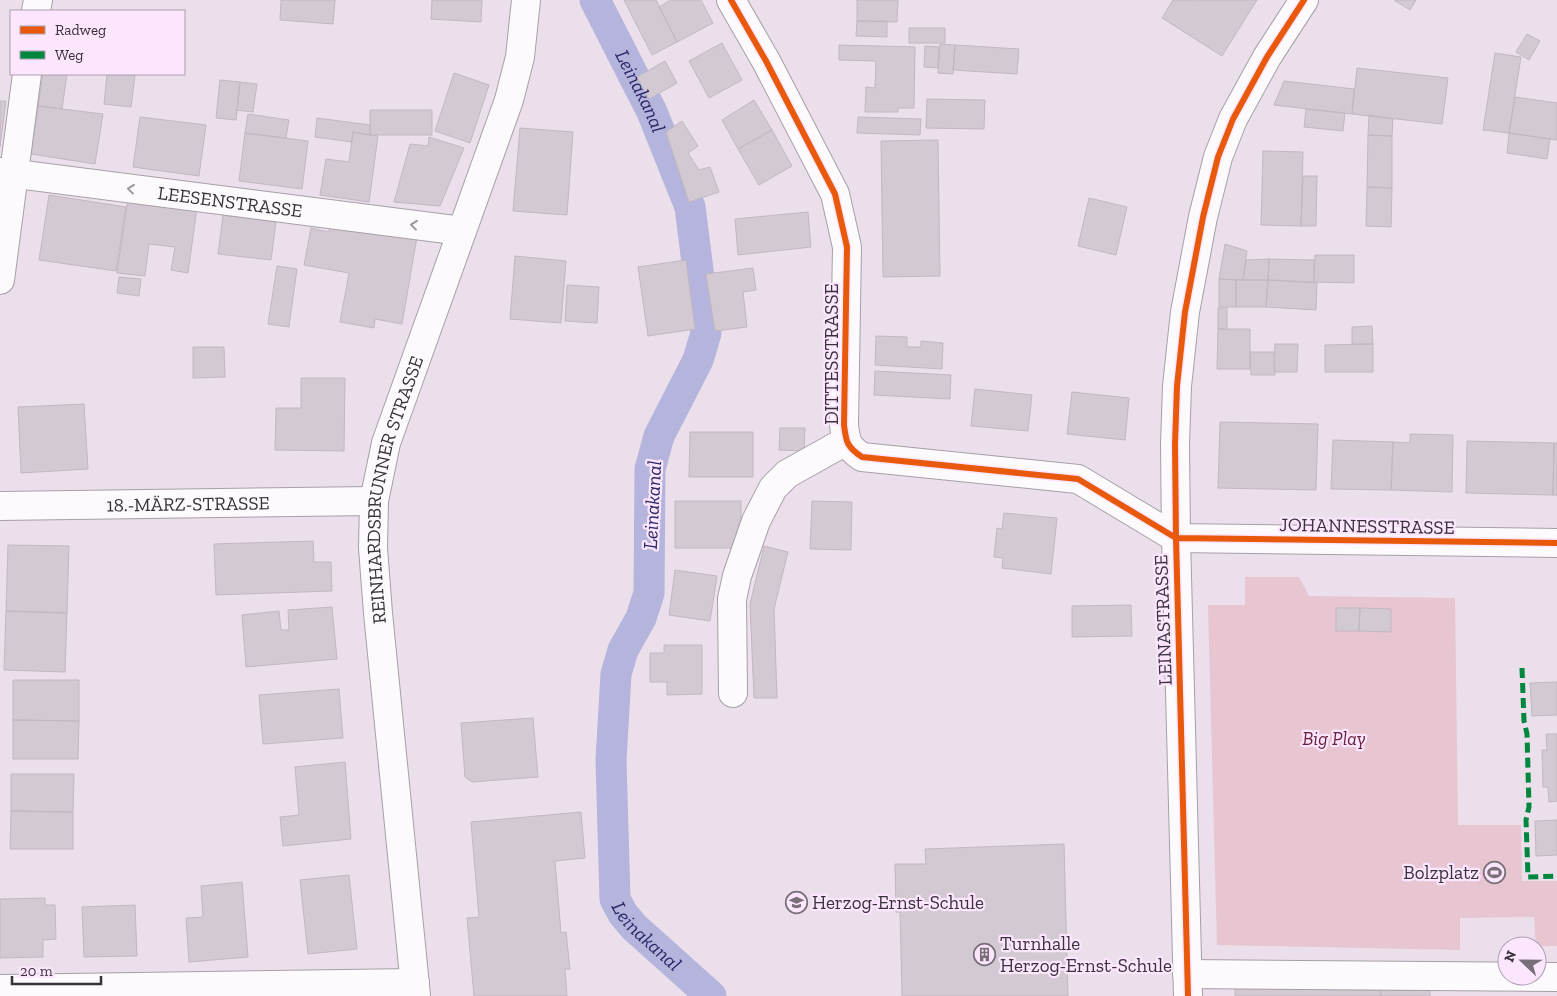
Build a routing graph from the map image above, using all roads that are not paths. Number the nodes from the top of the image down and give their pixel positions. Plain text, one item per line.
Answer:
1 (526, 0) edge
2 (731, 0) edge
3 (1304, 0) edge
4 (27, 75) edge
5 (7, 173) edge
6 (462, 231) junction
7 (0, 280) edge
8 (846, 441) junction
9 (374, 501) junction
10 (0, 506) edge
11 (1176, 538) junction
12 (1557, 544) edge
13 (733, 693) dead end
14 (1557, 977) edge
15 (1187, 985) edge
16 (0, 989) edge
17 (415, 990) edge

1 - 6 street, REINHARDSBRUNNER STRASSE
2 - 8 street, DITTESSTRASSE
3 - 11 street, LEINASTRASSE
4 - 5 street
6 -> 5 street, LEESENSTRASSE
5 - 7 street
6 - 9 street, REINHARDSBRUNNER STRASSE
8 - 11 street, DITTESSTRASSE
8 - 13 street
9 - 10 street, 18.-MÄRZ-STRASSE
9 - 17 street, REINHARDSBRUNNER STRASSE
11 - 12 street, JOHANNESSTRASSE
11 - 15 street, LEINASTRASSE
14 - 15 street
16 - 17 street

